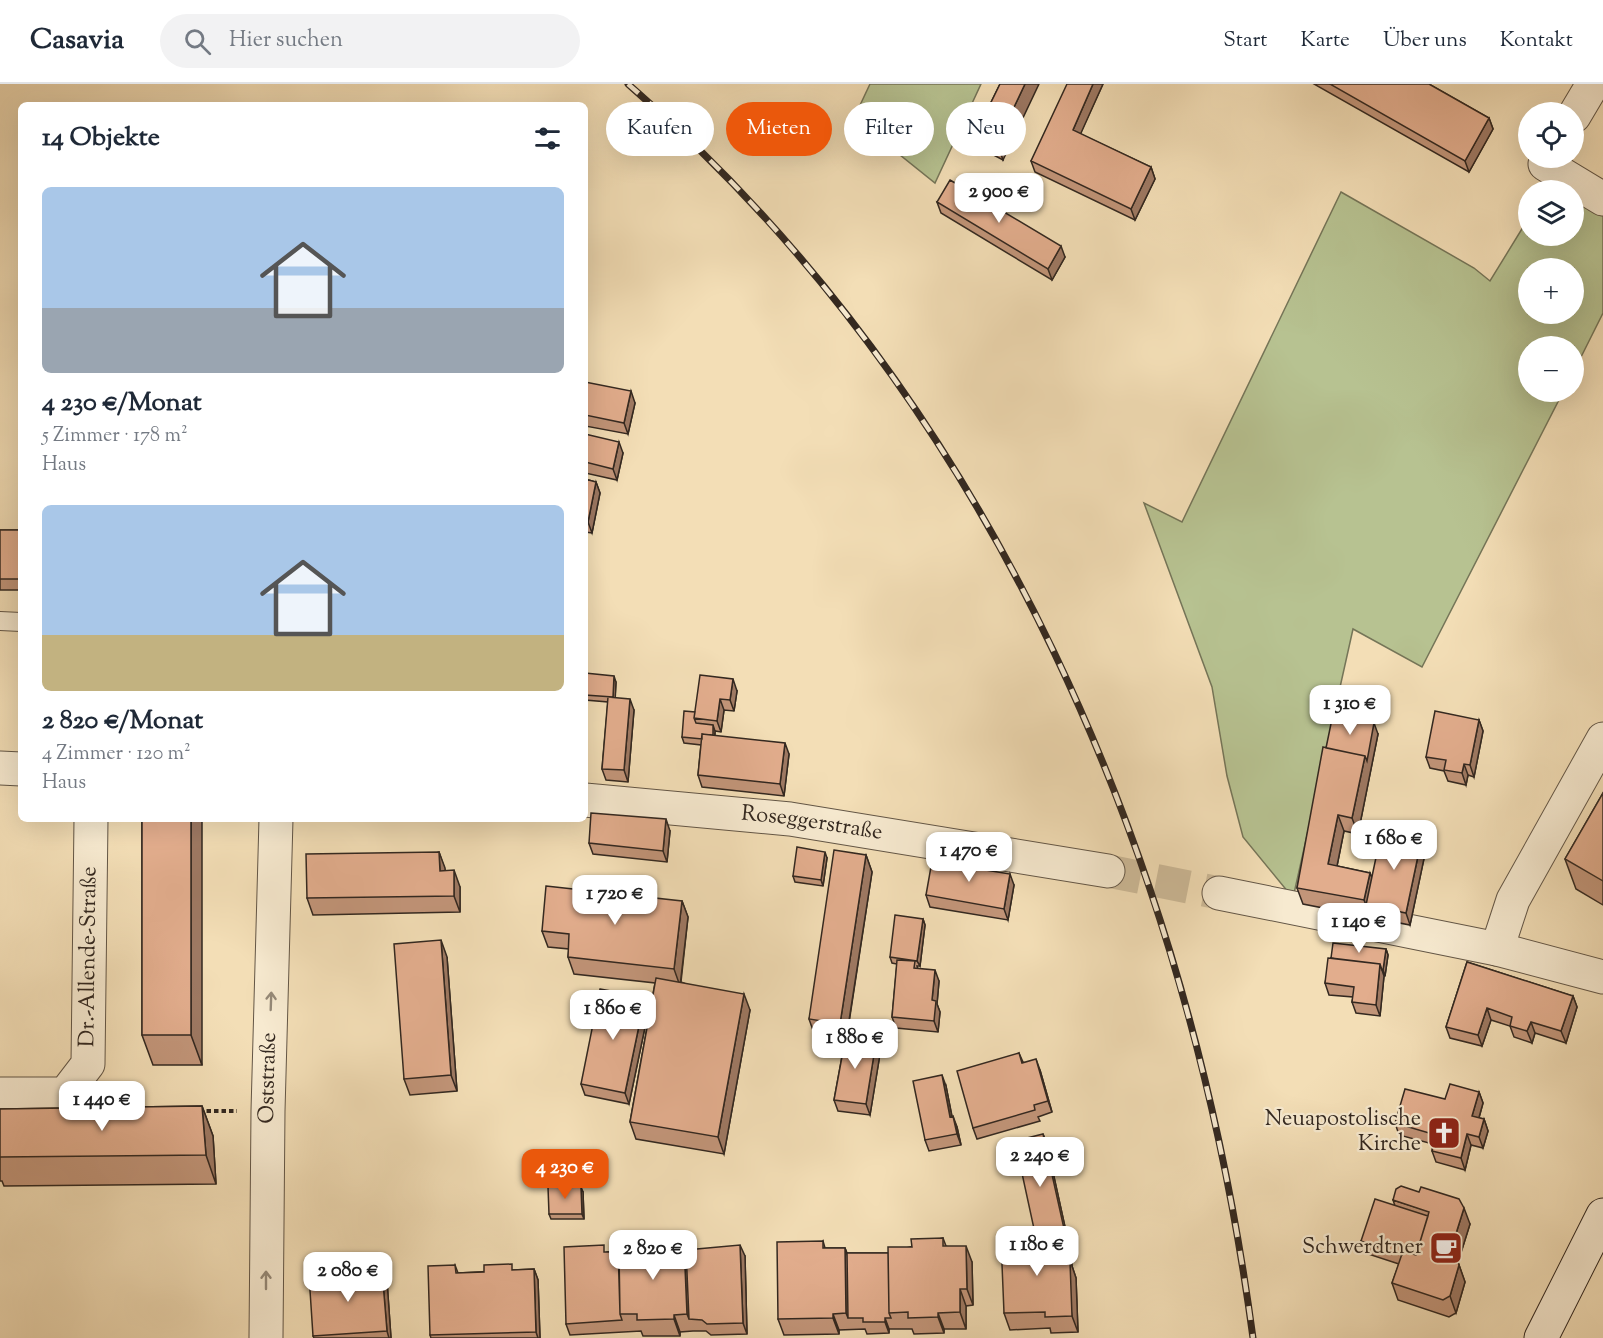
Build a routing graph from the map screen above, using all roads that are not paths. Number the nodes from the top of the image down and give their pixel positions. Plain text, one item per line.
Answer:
1 (1593, 84) edge
2 (1582, 102) edge
3 (1552, 168) edge
4 (1603, 198) edge
5 (0, 621) edge
6 (18, 621) edge
7 (1603, 740) edge
8 (0, 768) edge
9 (18, 769) edge
10 (588, 800) edge
11 (91, 822) edge
12 (276, 822) edge
13 (1108, 872) tunnel mouth
14 (1219, 893) tunnel mouth
15 (1497, 949) junction
16 (1603, 977) edge
17 (0, 1095) edge
18 (1603, 1215) edge
19 (266, 1338) edge
20 (1541, 1338) edge

1 - 2 street
3 - 4 street
5 - 6 lane
7 - 15 street
8 - 9 street
10 - 13 street, Roseggerstraße
11 - 17 street, Dr.-Allende-Straße
19 -> 12 street, Oststraße
14 - 15 street
15 - 16 street
18 - 20 street

